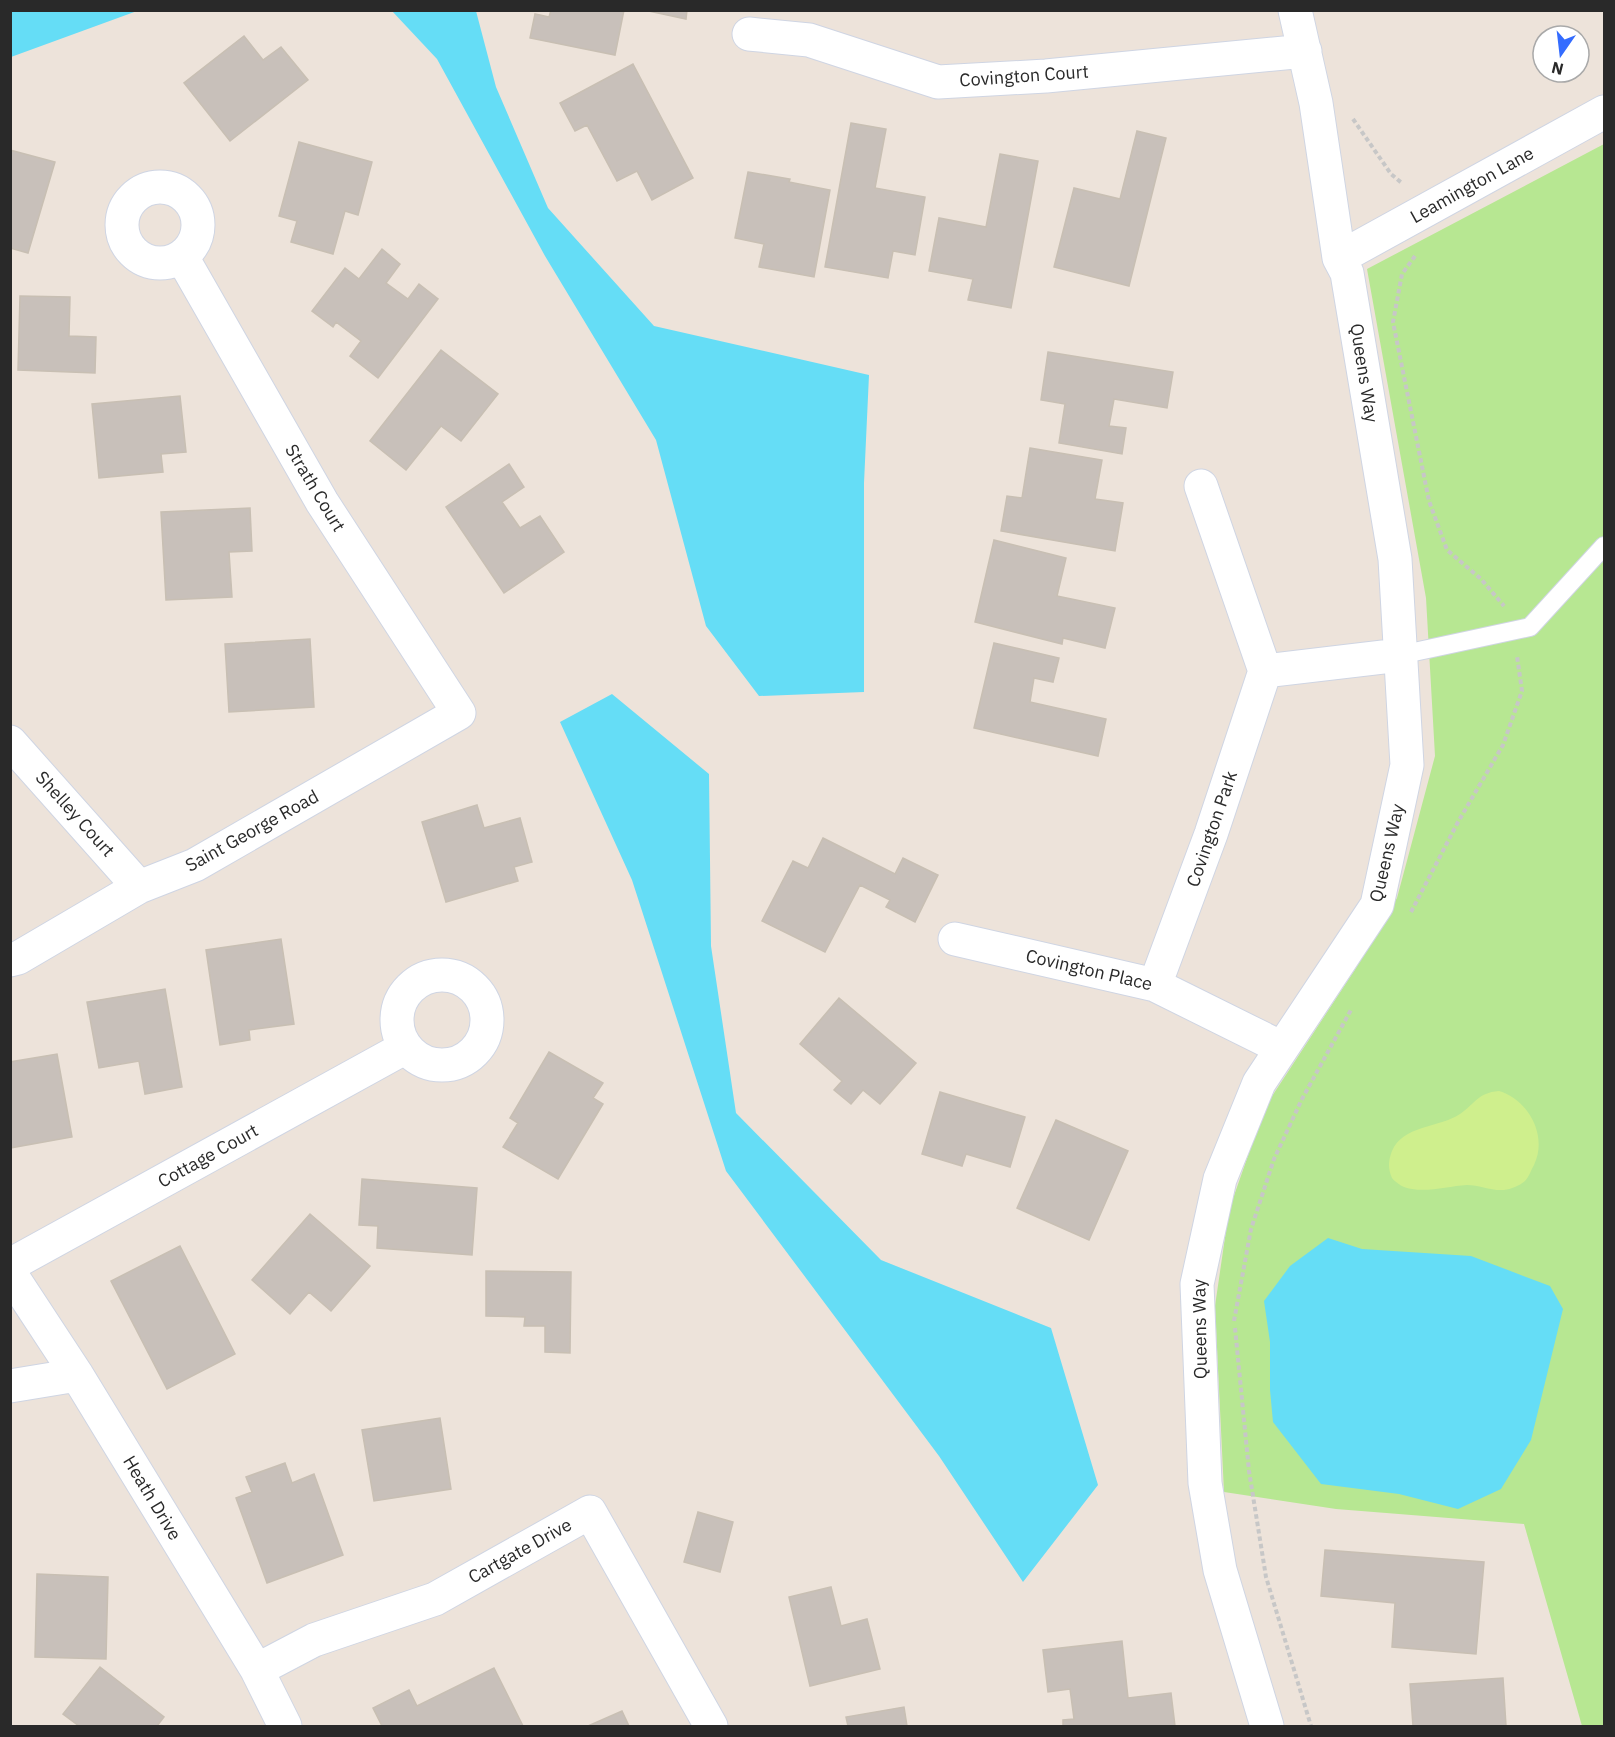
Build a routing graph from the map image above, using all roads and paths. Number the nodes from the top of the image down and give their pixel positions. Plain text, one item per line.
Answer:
1 (1295, 10) edge
2 (750, 34) dead end
3 (1305, 51) junction
4 (1605, 112) edge
5 (182, 257) dead end
6 (1339, 258) junction
7 (1200, 486) dead end
8 (1605, 546) edge
9 (1400, 656) junction
10 (1265, 671) junction
11 (459, 713) joint
12 (10, 742) edge
13 (140, 887) junction
14 (955, 939) dead end
15 (10, 960) edge
16 (1155, 985) junction
17 (406, 1047) dead end
18 (1282, 1048) junction
19 (10, 1265) edge
20 (10, 1273) edge
21 (76, 1375) junction
22 (10, 1386) edge
23 (256, 1670) junction
24 (285, 1726) edge
25 (711, 1726) edge
26 (1267, 1726) edge

1 - 3 street, Queens Way
2 - 3 street, Covington Court
3 - 6 street, Queens Way
4 - 6 street, Leamington Lane
5 - 11 street, Strath Court
6 - 9 street, Queens Way
7 - 10 street
8 - 9 lane
9 - 10 street
9 - 18 street, Queens Way
10 - 16 street, Covington Park
11 - 13 street, Saint George Road
12 - 13 street, Shelley Court
13 - 15 street, Saint George Road
14 - 16 street, Covington Place
16 - 18 street, Covington Place
17 - 19 street, Cottage Court
18 - 26 street, Queens Way
20 - 21 street, Heath Drive
21 - 22 street
21 - 23 street, Heath Drive
23 - 24 street, Heath Drive
23 - 25 street, Cartgate Drive

